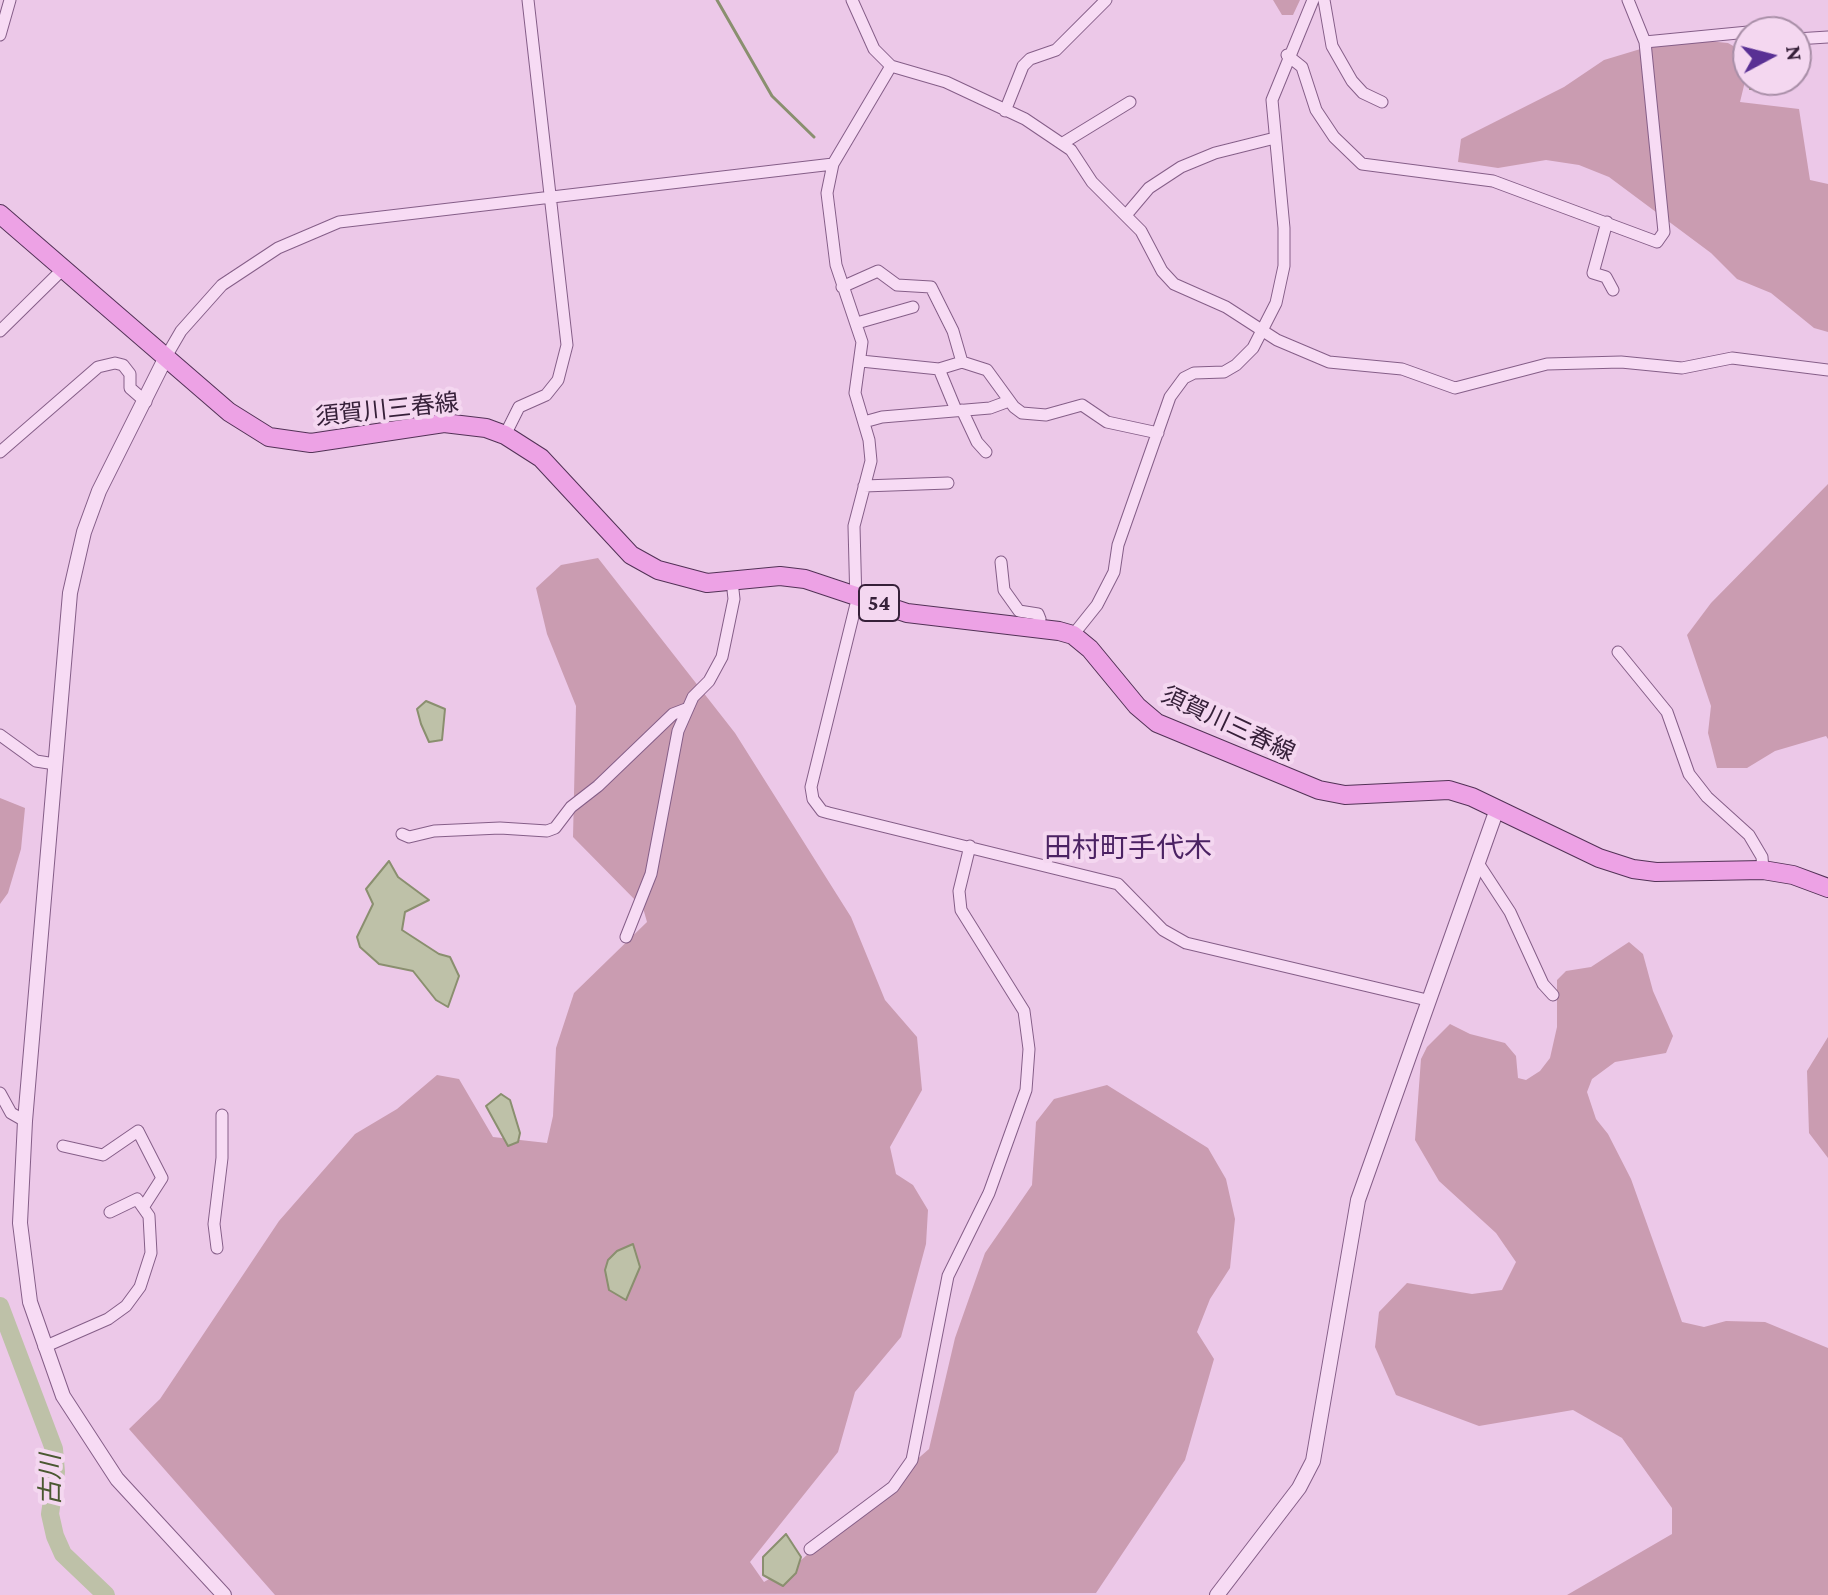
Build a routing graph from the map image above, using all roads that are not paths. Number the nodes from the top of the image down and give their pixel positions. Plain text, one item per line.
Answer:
1 (10, 0) edge
2 (528, 0) edge
3 (852, 0) edge
4 (1106, 0) edge
5 (1313, 0) edge
6 (1324, 0) edge
7 (1628, 0) edge
8 (1732, 34) edge
9 (0, 35) edge
10 (1645, 42) junction
11 (1287, 55) junction
12 (891, 66) junction
13 (1130, 102) dead end
14 (1382, 102) dead end
15 (1005, 111) junction
16 (1275, 138) junction
17 (1063, 143) junction
18 (833, 164) junction
19 (550, 195) junction
20 (0, 214) edge
21 (1127, 214) junction
22 (1607, 222) junction
23 (63, 269) junction
24 (842, 287) junction
25 (1613, 290) dead end
26 (913, 307) dead end
27 (857, 323) junction
28 (0, 331) edge
29 (1261, 331) junction
30 (167, 355) junction
31 (861, 361) junction
32 (962, 362) junction
33 (939, 369) junction
34 (1828, 370) edge
35 (1009, 401) junction
36 (146, 402) junction
37 (959, 410) junction
38 (864, 422) junction
39 (1158, 433) junction
40 (505, 435) junction
41 (0, 452) edge
42 (986, 452) dead end
43 (948, 483) dead end
44 (864, 486) junction
45 (1001, 562) dead end
46 (732, 581) junction
47 (855, 595) junction
48 (1035, 626) junction
49 (1073, 635) junction
50 (1618, 652) dead end
51 (686, 709) junction
52 (0, 735) edge
53 (55, 764) junction
54 (1497, 809) junction
55 (402, 834) dead end
56 (970, 846) junction
57 (1478, 863) junction
58 (1763, 870) junction
59 (1828, 888) edge
60 (626, 937) dead end
61 (1553, 995) dead end
62 (1427, 1000) junction
63 (0, 1093) edge
64 (222, 1115) dead end
65 (25, 1121) junction
66 (63, 1146) dead end
67 (144, 1206) junction
68 (110, 1212) dead end
69 (217, 1248) dead end
70 (44, 1347) junction
71 (810, 1549) dead end
72 (224, 1595) edge
73 (1217, 1595) edge

1 - 9 street
2 - 19 street
3 - 12 street
4 - 15 street
5 - 11 street
6 - 14 street
7 - 10 street
8 - 10 street
10 - 22 street
11 - 16 street
11 - 22 street
12 - 15 street
12 - 18 street
13 - 17 street
15 - 17 street
16 - 21 street
16 - 29 street
17 - 21 street
18 - 19 street
18 - 24 street
19 - 30 street
19 - 40 street
20 - 23 main road, 須賀川三春線 / 54
21 - 29 street
22 - 25 street
23 - 28 street
23 - 30 main road, 須賀川三春線 / 54
24 - 27 street
24 - 32 street
26 - 27 street
27 - 31 street
29 - 34 street
29 - 39 street
30 - 36 street
30 - 40 main road, 須賀川三春線 / 54
31 - 33 street
31 - 38 street
32 - 33 street
32 - 35 street
33 - 37 street
35 - 37 street
35 - 39 street
36 - 41 street
36 - 53 street
37 - 38 street
37 - 42 street
38 - 44 street
39 - 49 street
40 - 46 main road, 須賀川三春線 / 54
43 - 44 street
44 - 47 street
45 - 48 street
46 - 47 main road, 須賀川三春線 / 54
46 - 51 street
47 - 48 main road, 須賀川三春線 / 54
47 - 56 street
48 - 49 main road, 須賀川三春線 / 54
49 - 54 main road, 須賀川三春線
50 - 58 street
51 - 55 street
51 - 60 street
52 - 53 street
53 - 65 street
54 - 57 street
54 - 58 main road, 須賀川三春線
56 - 62 street
56 - 71 street
57 - 61 street
57 - 62 street
58 - 59 main road, 須賀川三春線
62 - 73 street
63 - 65 street
64 - 69 street
65 - 70 street
66 - 67 street
67 - 68 street
67 - 70 street
70 - 72 street

